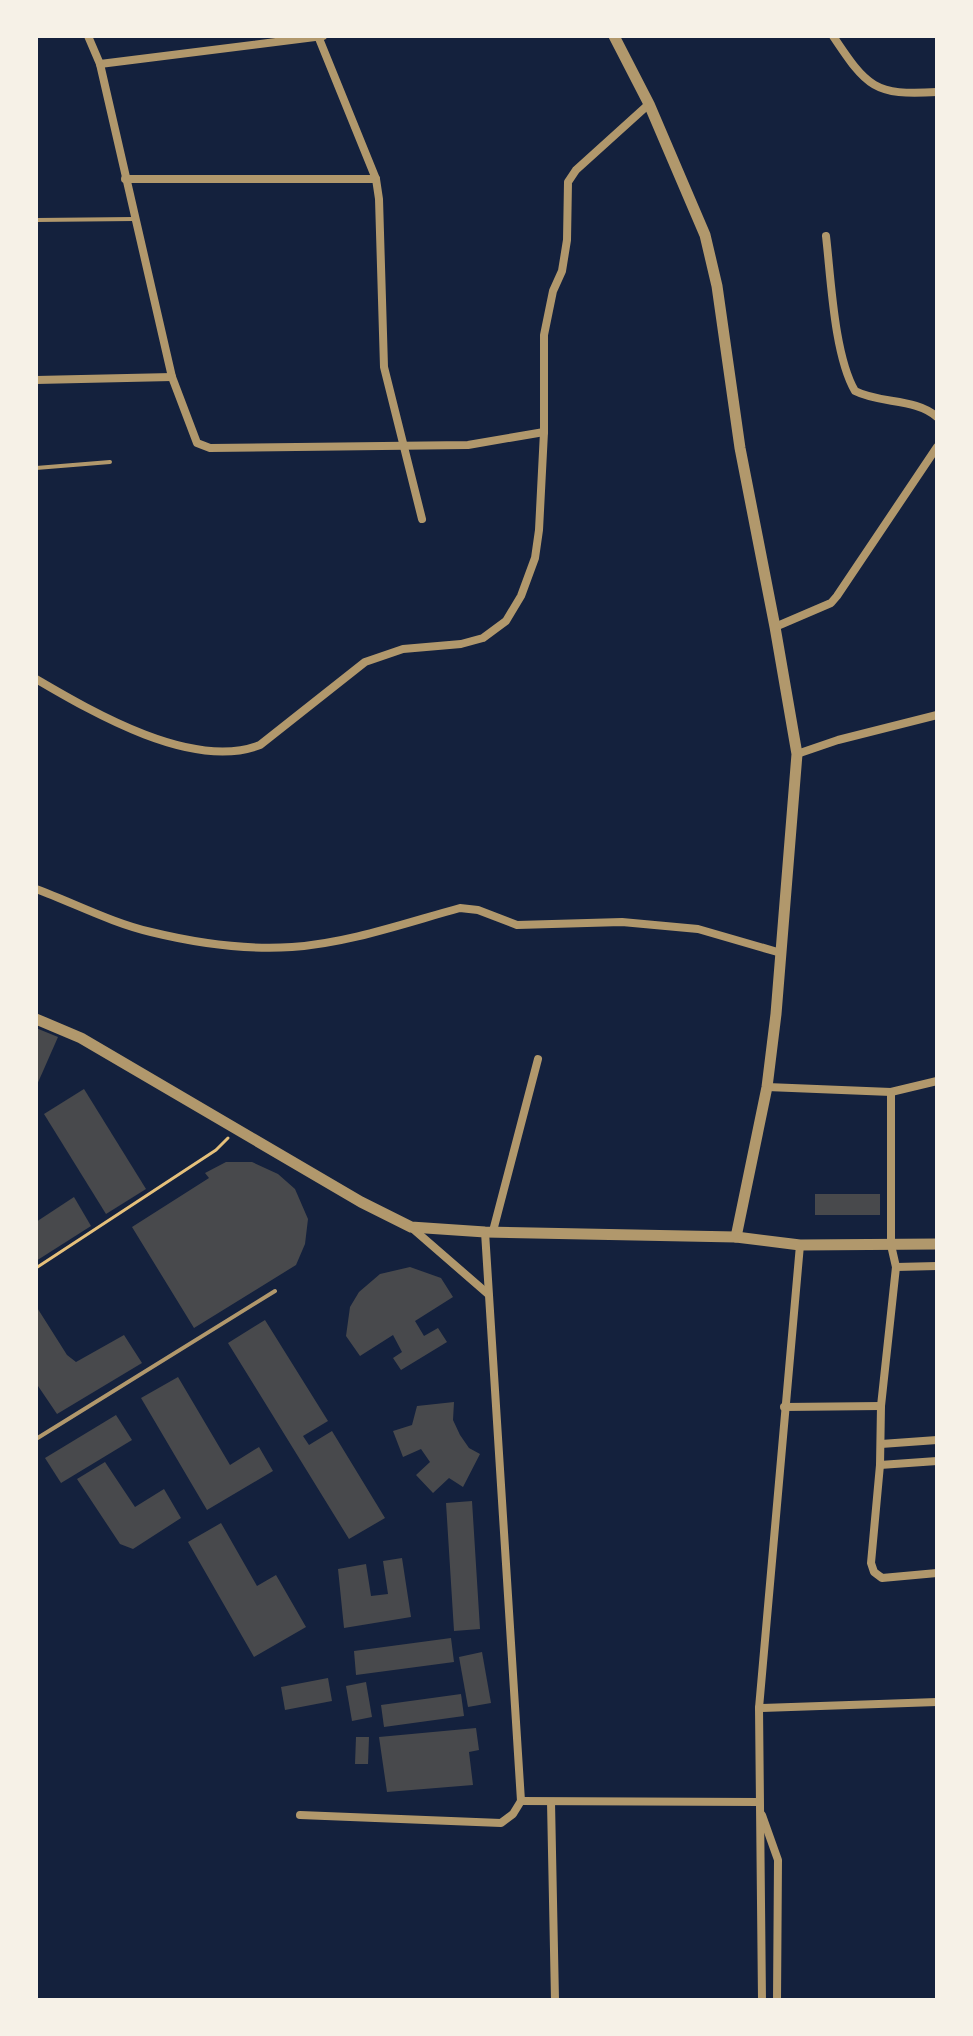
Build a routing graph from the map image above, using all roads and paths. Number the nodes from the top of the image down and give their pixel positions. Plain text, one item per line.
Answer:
1 (88, 36) edge
2 (614, 36) edge
3 (835, 36) edge
4 (320, 37) edge
5 (100, 64) junction
6 (937, 92) edge
7 (649, 104) junction
8 (125, 179) junction
9 (376, 179) junction
10 (135, 219) junction
11 (36, 220) edge
12 (826, 236) dead end
13 (172, 377) junction
14 (36, 380) edge
15 (937, 417) edge
16 (544, 432) junction
17 (405, 445) junction
18 (937, 447) edge
19 (110, 462) dead end
20 (36, 468) edge
21 (422, 519) dead end
22 (775, 627) junction
23 (36, 679) edge
24 (937, 715) edge
25 (797, 754) junction
26 (36, 889) edge
27 (781, 953) junction
28 (36, 1019) edge
29 (538, 1059) dead end
30 (937, 1081) edge
31 (767, 1087) junction
32 (891, 1092) junction
33 (236, 1131) junction
34 (411, 1227) junction
35 (489, 1231) junction
36 (736, 1237) junction
37 (937, 1244) edge
38 (800, 1245) junction
39 (891, 1245) junction
40 (937, 1266) edge
41 (896, 1267) junction
42 (36, 1268) edge
43 (275, 1291) dead end
44 (488, 1294) junction
45 (881, 1406) junction
46 (784, 1407) junction
47 (36, 1439) edge
48 (937, 1440) edge
49 (881, 1444) junction
50 (937, 1461) edge
51 (880, 1465) junction
52 (937, 1573) edge
53 (937, 1702) edge
54 (759, 1708) junction
55 (521, 1801) junction
56 (551, 1802) junction
57 (759, 1802) junction
58 (300, 1815) dead end
59 (555, 2000) edge
60 (762, 2000) edge
61 (777, 2000) edge

1 - 5 street
2 - 7 street
3 - 6 street
4 - 5 street
4 - 9 street
5 - 8 street
7 - 16 street
7 - 22 street
8 - 9 street
8 - 10 street
9 - 17 street
10 - 11 lane
10 - 13 street
12 - 15 street
13 - 14 street
13 - 17 street
16 - 17 street
16 - 23 street
17 - 21 street
18 - 22 street
19 - 20 lane
22 - 25 street
24 - 25 street
25 - 27 street
26 - 27 street
27 - 31 street
28 - 33 street
29 - 35 street
30 - 32 street
31 - 32 street
31 - 36 street
32 - 39 street
33 - 34 street
33 - 42 path
34 - 35 street
34 - 44 street
35 - 36 street
35 - 44 street
36 - 38 street
37 - 39 street
38 - 39 street
38 - 46 street
39 - 41 street
40 - 41 street
41 - 45 street
43 - 47 lane
44 - 55 street
45 - 46 street
45 - 49 street
46 - 54 street
48 - 49 street
49 - 51 street
50 - 51 street
51 - 52 street
53 - 54 street
54 - 57 street
55 - 56 street
55 - 58 street
56 - 57 street
56 - 59 street
57 - 60 street
57 - 61 street

